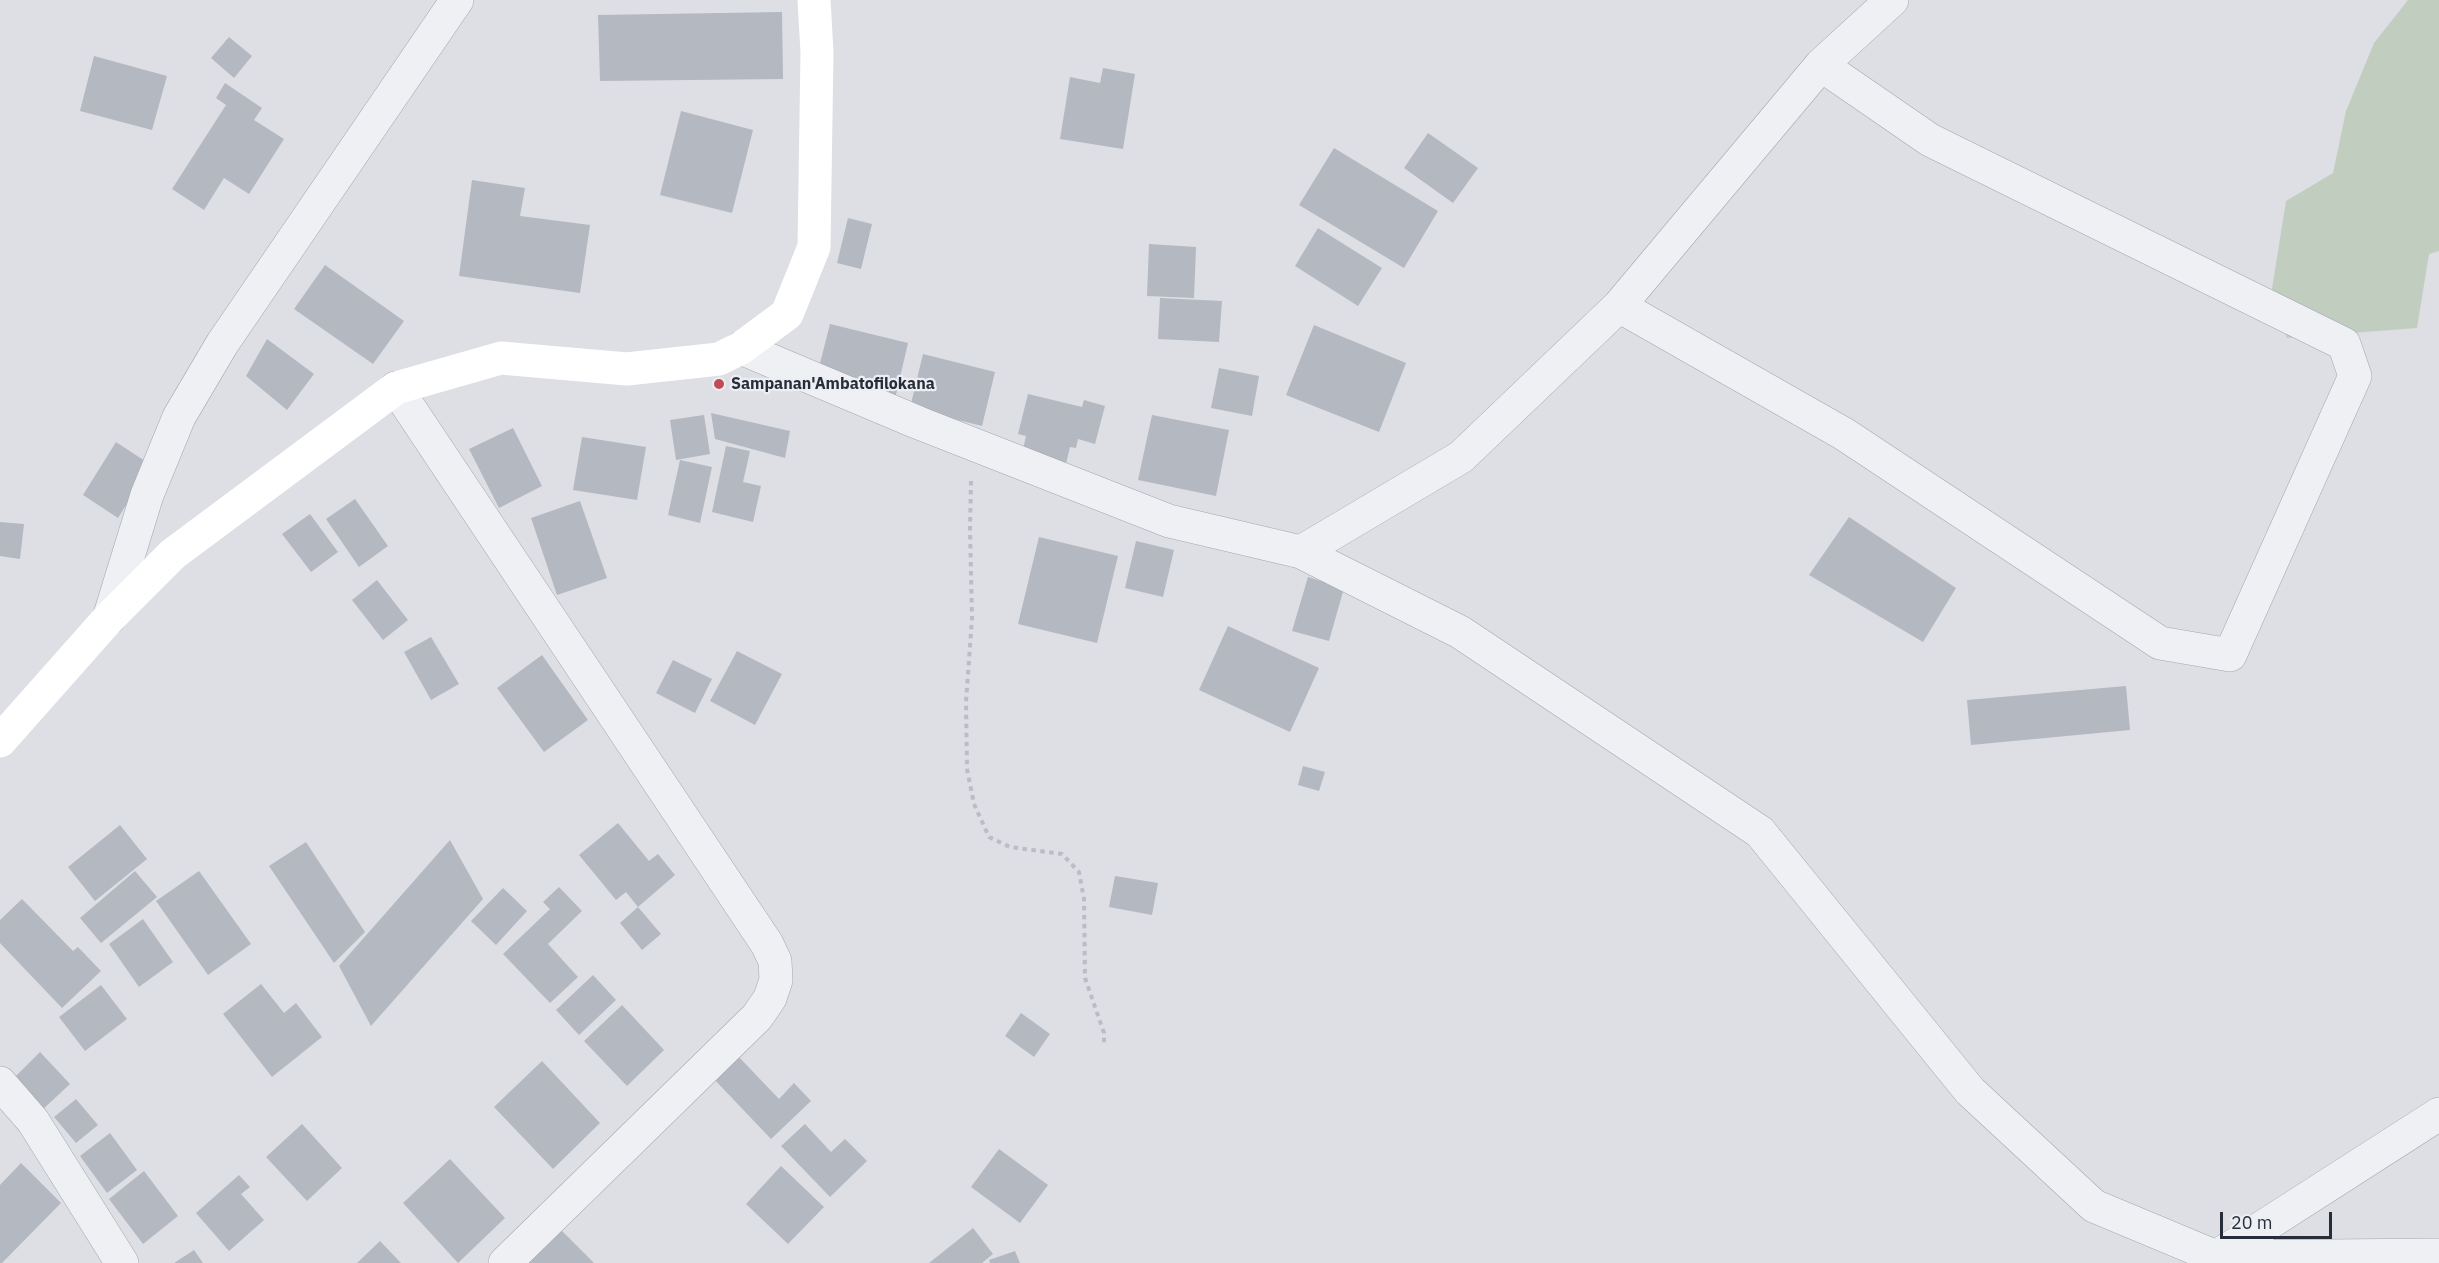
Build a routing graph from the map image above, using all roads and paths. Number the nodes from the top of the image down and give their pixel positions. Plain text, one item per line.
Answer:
1 (457, 0) edge
2 (814, 0) edge
3 (1892, 0) edge
4 (1821, 65) junction
5 (1619, 306) junction
6 (741, 348) junction
7 (396, 388) junction
8 (972, 444) junction
9 (1301, 552) junction
10 (109, 618) junction
11 (0, 741) edge
12 (1104, 1044) dead end
13 (0, 1083) edge
14 (2439, 1114) edge
15 (2439, 1255) edge
16 (2212, 1260) edge
17 (122, 1263) edge
18 (505, 1263) edge

1 - 10 street
2 - 6 street
3 - 4 street
4 - 5 street
4 - 5 street
5 - 9 street
6 - 7 street
6 - 8 street
7 - 10 street
7 - 18 street
8 - 9 street
8 - 12 path
9 - 16 street
10 - 11 street
13 - 17 street
14 - 16 street
15 - 16 street

